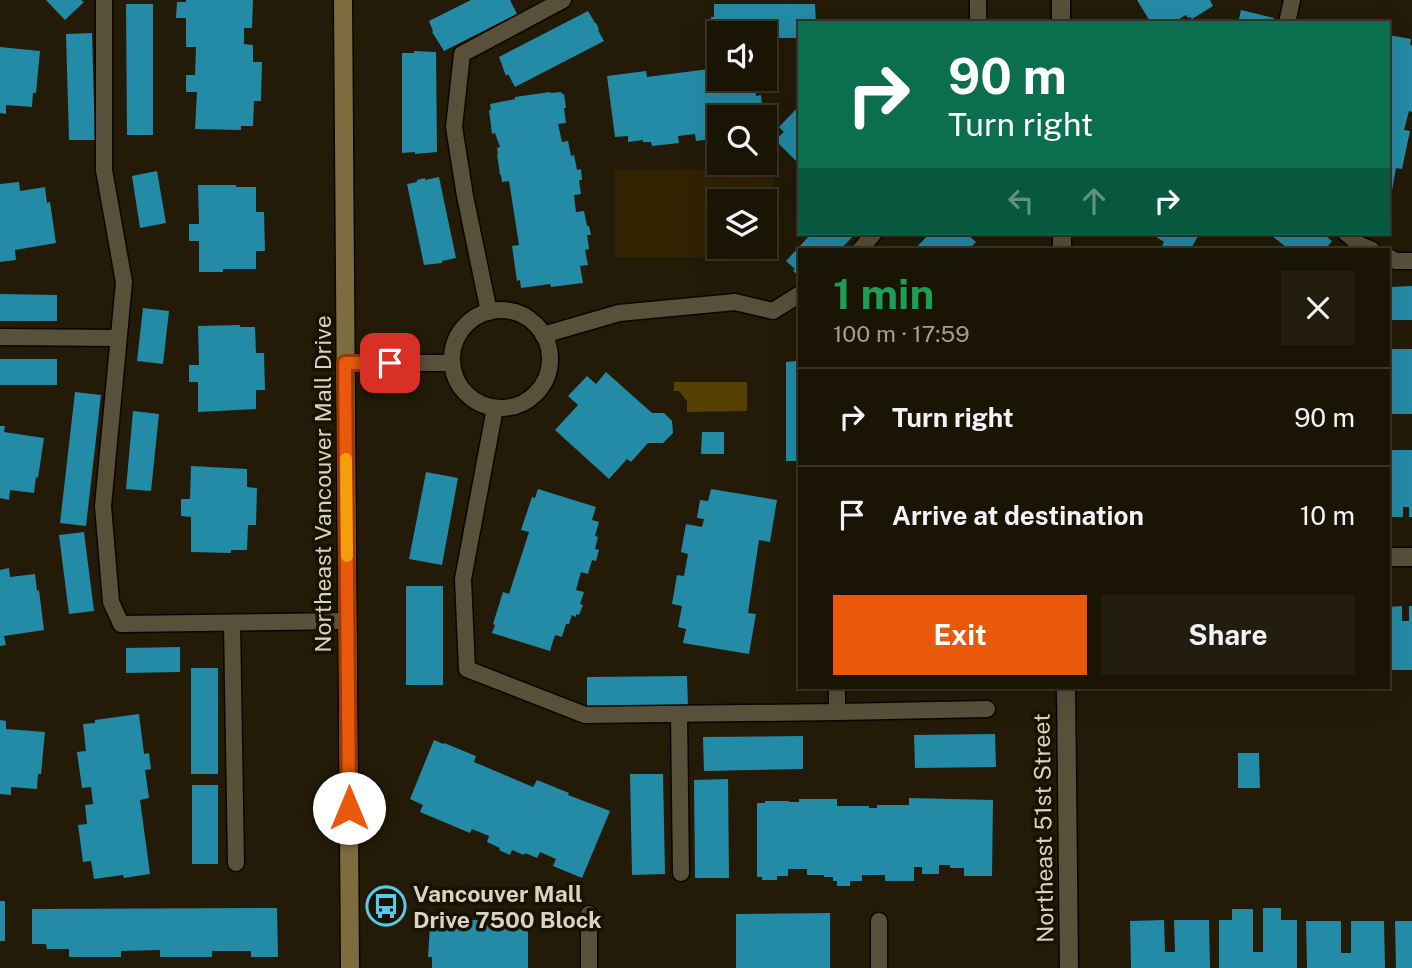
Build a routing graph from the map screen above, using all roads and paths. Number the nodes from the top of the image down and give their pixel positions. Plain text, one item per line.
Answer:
1 (104, 0) edge
2 (343, 0) edge
3 (563, 0) edge
4 (978, 0) edge
5 (1061, 0) edge
6 (1293, 0) edge
7 (978, 21) edge
8 (1061, 21) edge
9 (1288, 21) edge
10 (1348, 235) edge
11 (1367, 248) edge
12 (1390, 258) edge
13 (1412, 261) edge
14 (798, 295) edge
15 (489, 312) junction
16 (543, 335) junction
17 (0, 337) edge
18 (119, 338) junction
19 (345, 363) junction
20 (452, 363) junction
21 (495, 408) junction
22 (1390, 557) edge
23 (1412, 557) edge
24 (348, 621) junction
25 (232, 623) junction
26 (837, 689) edge
27 (1066, 689) edge
28 (987, 709) dead end
29 (837, 712) junction
30 (679, 714) junction
31 (236, 863) dead end
32 (681, 873) dead end
33 (589, 914) dead end
34 (879, 921) dead end
35 (350, 968) edge
36 (589, 968) edge
37 (879, 968) edge
38 (1069, 968) edge

1 - 18 lane
2 - 19 main road, Northeast Vancouver Mall Drive
3 - 15 lane
4 - 7 lane
5 - 8 street
6 - 9 lane
10 - 11 lane
12 - 13 lane
14 - 16 lane
15 - 16 lane
15 - 20 lane
16 - 21 lane
17 - 18 lane
18 - 25 lane
19 - 20 lane
19 - 24 main road, Northeast Vancouver Mall Drive
20 - 21 lane
21 - 30 lane
22 - 23 street
24 - 25 lane
24 - 35 main road, Northeast Vancouver Mall Drive
25 - 31 lane
26 - 29 lane
27 - 38 street, Northeast 51st Street
28 - 29 lane
29 - 30 lane
30 - 32 lane
33 - 36 lane
34 - 37 lane

